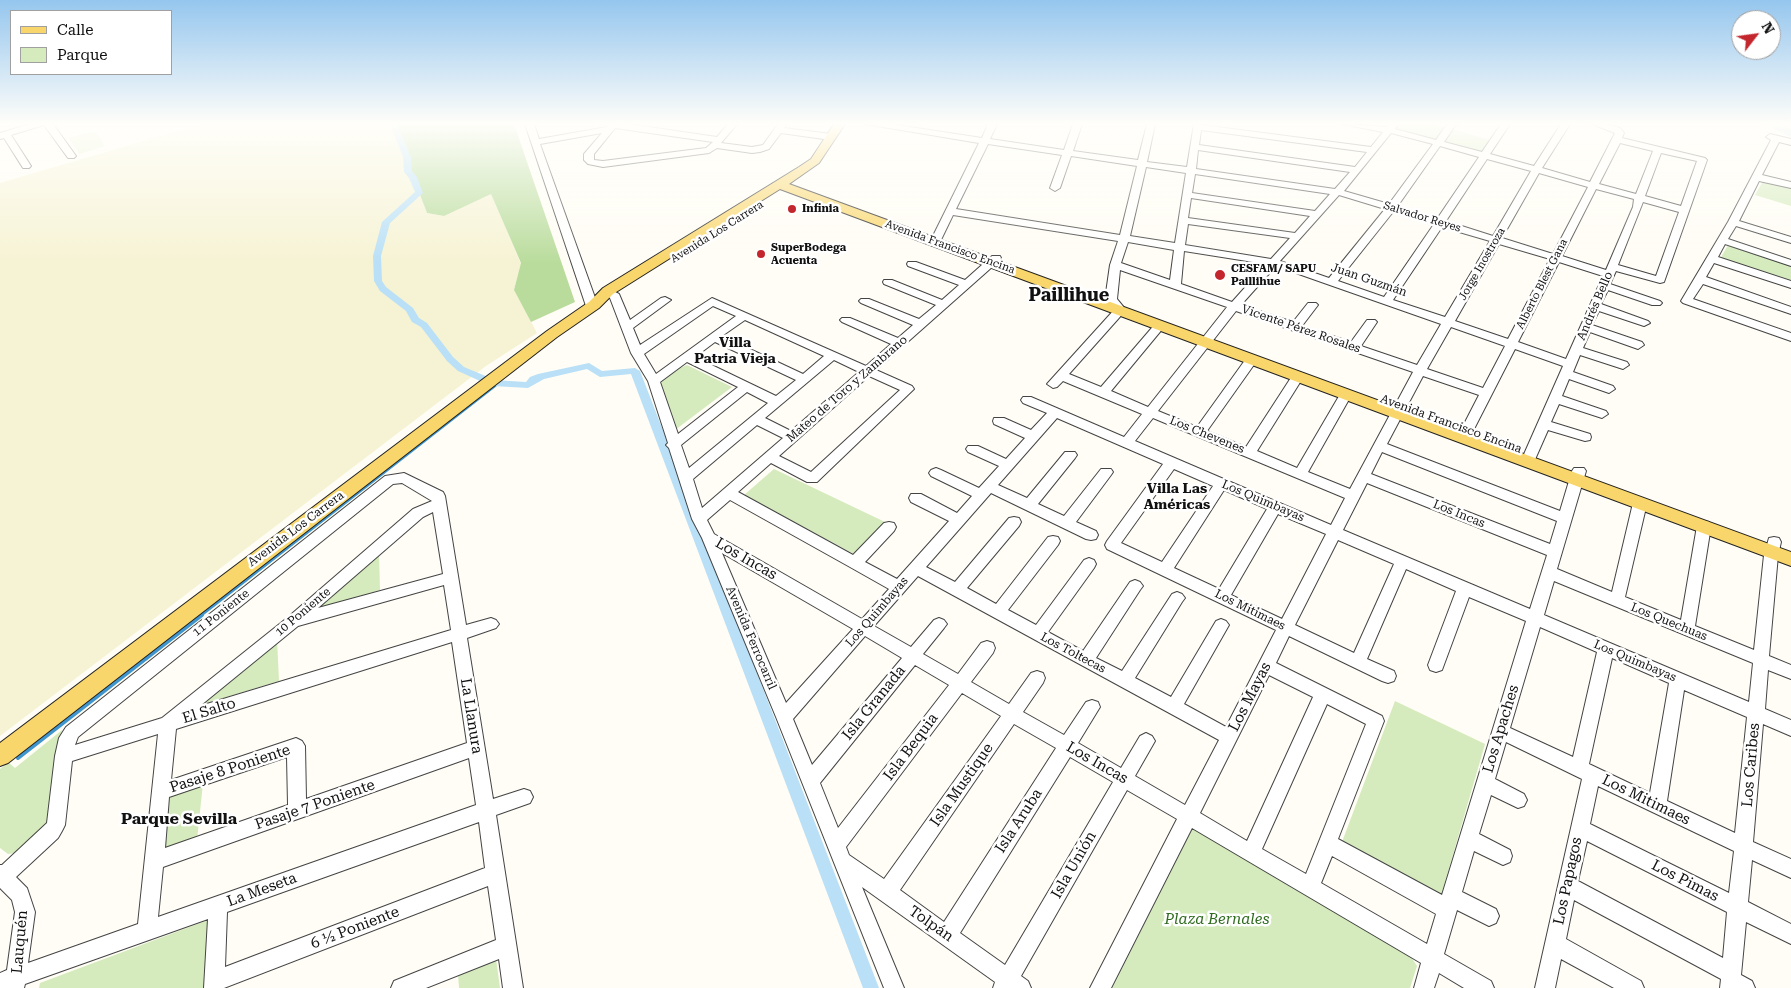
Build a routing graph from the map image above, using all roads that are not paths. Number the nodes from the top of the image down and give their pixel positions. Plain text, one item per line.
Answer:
1 (545, 170) edge
2 (804, 170) edge
3 (813, 170) edge
4 (818, 170) edge
5 (971, 170) edge
6 (1062, 170) edge
7 (1140, 170) edge
8 (1191, 170) joint
9 (1357, 170) edge
10 (1418, 170) edge
11 (1476, 170) edge
12 (1535, 170) edge
13 (1540, 170) edge
14 (1599, 170) edge
15 (1650, 170) edge
16 (1698, 170) edge
17 (1759, 170) edge
18 (1756, 177) junction
19 (787, 184) junction
20 (1592, 184) junction
21 (1791, 185) edge
22 (1055, 188) dead end
23 (808, 189) junction
24 (1338, 192) junction
25 (1188, 195) junction
26 (1639, 198) junction
27 (1391, 208) junction
28 (1684, 210) junction
29 (950, 212) junction
30 (1317, 214) junction
31 (1183, 220) junction
32 (1733, 222) junction
33 (1440, 223) junction
34 (1297, 236) junction
35 (936, 239) junction
36 (1790, 239) edge
37 (1124, 240) junction
38 (1496, 240) junction
39 (1722, 240) junction
40 (1181, 248) junction
41 (1555, 257) junction
42 (1712, 258) junction
43 (993, 260) junction
44 (1273, 262) junction
45 (1791, 263) edge
46 (912, 264) dead end
47 (1115, 265) junction
48 (1608, 275) junction
49 (1700, 279) junction
50 (888, 282) dead end
51 (1331, 282) junction
52 (966, 284) junction
53 (1176, 285) junction
54 (1791, 285) edge
55 (612, 294) junction
56 (665, 300) dead end
57 (1386, 301) junction
58 (865, 302) dead end
59 (1656, 302) dead end
60 (943, 304) junction
61 (1115, 305) junction
62 (1312, 305) dead end
63 (593, 306) junction
64 (1234, 306) junction
65 (1595, 306) junction
66 (1791, 311) edge
67 (744, 315) junction
68 (846, 320) dead end
69 (1371, 322) dead end
70 (1448, 322) junction
71 (1644, 322) dead end
72 (920, 324) junction
73 (1160, 325) junction
74 (627, 327) junction
75 (1295, 327) junction
76 (1586, 328) junction
77 (714, 337) junction
78 (1791, 337) edge
79 (1208, 339) junction
80 (899, 343) junction
81 (1511, 344) junction
82 (1638, 345) dead end
83 (1354, 348) junction
84 (1576, 350) junction
85 (637, 353) junction
86 (833, 355) junction
87 (686, 357) junction
88 (1252, 359) junction
89 (1623, 365) dead end
90 (1568, 369) junction
91 (868, 370) junction
92 (1420, 370) junction
93 (1298, 376) junction
94 (804, 379) junction
95 (654, 381) junction
96 (746, 387) junction
97 (1609, 389) dead end
98 (1103, 393) junction
99 (1486, 393) junction
100 (1346, 394) junction
101 (1556, 398) junction
102 (1027, 400) dead end
103 (777, 402) junction
104 (1398, 409) junction
105 (1055, 412) junction
106 (1150, 412) junction
107 (1602, 414) dead end
108 (756, 419) junction
109 (999, 421) dead end
110 (1544, 424) junction
111 (1467, 430) junction
112 (1200, 432) junction
113 (1033, 436) junction
114 (792, 437) junction
115 (1585, 437) dead end
116 (1126, 442) junction
117 (673, 445) junction
118 (1379, 446) junction
119 (973, 448) dead end
120 (1249, 453) junction
121 (1070, 455) dead end
122 (770, 457) junction
123 (1530, 458) junction
124 (1172, 462) junction
125 (1008, 465) junction
126 (1106, 472) dead end
127 (936, 473) dead end
128 (1300, 474) junction
129 (1578, 475) junction
130 (1364, 476) junction
131 (687, 477) junction
132 (1222, 483) junction
133 (985, 490) junction
134 (728, 493) junction
135 (1353, 496) junction
136 (916, 498) dead end
137 (1640, 503) junction
138 (439, 504) junction
139 (1029, 505) junction
140 (1276, 506) junction
141 (1564, 518) junction
142 (699, 519) junction
143 (959, 520) junction
144 (1014, 522) dead end
145 (1067, 523) junction
146 (1704, 526) junction
147 (889, 527) dead end
148 (1335, 532) junction
149 (1091, 535) dead end
150 (710, 538) junction
151 (1053, 541) dead end
152 (1773, 547) junction
153 (1791, 548) edge
154 (1554, 552) junction
155 (1791, 558) edge
156 (1402, 561) junction
157 (855, 563) junction
158 (1089, 564) dead end
159 (916, 568) junction
160 (1165, 570) junction
161 (1548, 572) junction
162 (450, 578) junction
163 (1135, 586) dead end
164 (899, 588) junction
165 (1465, 588) junction
166 (957, 590) junction
167 (1222, 597) junction
168 (1177, 598) dead end
169 (1618, 601) junction
170 (998, 612) junction
171 (1534, 618) junction
172 (292, 622) junction
173 (491, 624) dead end
174 (938, 624) dead end
175 (1221, 625) dead end
176 (864, 627) junction
177 (1286, 628) junction
178 (1687, 630) junction
179 (459, 634) junction
180 (1038, 634) junction
181 (987, 648) dead end
182 (1606, 648) junction
183 (912, 656) junction
184 (1086, 660) junction
185 (1761, 660) junction
186 (1358, 662) junction
187 (1436, 665) dead end
188 (1266, 666) junction
189 (1791, 672) edge
190 (1388, 676) dead end
191 (1037, 678) dead end
192 (1678, 679) junction
193 (1125, 681) junction
194 (960, 683) junction
195 (1323, 694) junction
196 (1092, 707) dead end
197 (1174, 707) junction
198 (1756, 713) junction
199 (1012, 714) junction
200 (784, 717) junction
201 (168, 723) junction
202 (1791, 728) edge
203 (1500, 731) junction
204 (1229, 737) junction
205 (1146, 742) dead end
206 (1067, 746) junction
207 (476, 748) junction
208 (0, 756) edge
209 (64, 756) junction
210 (1585, 771) junction
211 (1124, 779) junction
212 (810, 781) junction
213 (1485, 783) junction
214 (161, 792) junction
215 (524, 797) dead end
216 (1518, 800) dead end
217 (1657, 806) junction
218 (486, 810) junction
219 (297, 811) junction
220 (1188, 816) junction
221 (1580, 828) junction
222 (1468, 838) junction
223 (1328, 843) junction
224 (1743, 846) junction
225 (839, 853) junction
226 (1251, 853) junction
227 (1503, 856) dead end
228 (154, 861) junction
229 (1791, 869) edge
230 (495, 874) junction
231 (1, 876) edge
232 (1567, 886) junction
233 (1310, 887) junction
234 (887, 892) junction
235 (1449, 903) junction
236 (218, 906) junction
237 (1738, 907) junction
238 (1489, 916) dead end
239 (147, 930) junction
240 (1791, 934) edge
241 (947, 935) junction
242 (1554, 944) junction
243 (506, 946) junction
244 (1432, 958) junction
245 (1734, 982) edge
246 (10, 983) edge
247 (215, 985) edge
248 (1011, 985) edge
249 (402, 988) edge
250 (513, 988) edge
251 (894, 988) edge
252 (1100, 988) edge
253 (1424, 988) edge
254 (1484, 988) edge
255 (1545, 988) edge
256 (1634, 988) edge

1 - 63 street
2 - 19 main road, Avenida Los Carrera
3 - 19 main road, Avenida Los Carrera
4 - 23 main road
5 - 29 street
6 - 22 street
7 - 37 street
8 - 24 street, Salvador Reyes
8 - 25 street
9 - 24 street
10 - 27 street
11 - 33 street
12 - 38 street, Jorge Inostroza
13 - 20 street
14 - 20 street, Alberto Blest Gana
15 - 26 street, Andrés Bello
16 - 28 street
17 - 18 street
18 - 21 street
18 - 32 street
19 - 23 main road, Avenida Francisco Encina
19 - 35 main road, Avenida Francisco Encina
19 - 55 main road, Avenida Los Carrera
20 - 26 street
20 - 41 street, Alberto Blest Gana
23 - 35 main road, Avenida Francisco Encina
24 - 27 street, Salvador Reyes
24 - 30 street
25 - 30 street
25 - 31 street
26 - 28 street
26 - 48 street, Andrés Bello
27 - 33 street, Salvador Reyes
27 - 51 street
28 - 48 street, Salvador Reyes
29 - 35 street
29 - 37 street
30 - 34 street
31 - 34 street
31 - 40 street
32 - 36 street
32 - 39 street
33 - 38 street, Salvador Reyes
33 - 57 street
34 - 44 street
35 - 43 main road, Avenida Francisco Encina
37 - 40 street, Juan Guzmán
37 - 47 street
38 - 41 street, Salvador Reyes
38 - 70 street, Jorge Inostroza
39 - 42 street
39 - 45 street
40 - 44 street, Juan Guzmán
40 - 53 street
41 - 48 street, Salvador Reyes
41 - 81 street, Alberto Blest Gana
42 - 49 street
42 - 54 street
43 - 52 street, Mateo de Toro y Zambrano
43 - 61 main road, Avenida Francisco Encina
44 - 51 street, Juan Guzmán
44 - 64 street
46 - 52 street
47 - 53 street, Vicente Pérez Rosales
47 - 61 street
48 - 59 street
48 - 65 street, Andrés Bello
49 - 66 street
49 - 78 street
50 - 60 street
51 - 57 street, Juan Guzmán
52 - 60 street, Mateo de Toro y Zambrano
53 - 64 street, Vicente Pérez Rosales
55 - 63 main road, Avenida Los Carrera
55 - 74 street, Avenida Ferrocarril
56 - 74 street
57 - 70 street, Juan Guzmán
58 - 72 street
60 - 72 street, Mateo de Toro y Zambrano
61 - 73 main road, Avenida Francisco Encina
61 - 79 main road, Avenida Francisco Encina
61 - 98 street, Los Chevenes
62 - 75 street
63 - 208 main road, Avenida Los Carrera
64 - 75 street, Vicente Pérez Rosales
64 - 79 street
65 - 71 street
65 - 76 street, Andrés Bello
67 - 77 street
67 - 85 street
67 - 86 street
68 - 80 street
69 - 83 street
70 - 81 street, Juan Guzmán
70 - 92 street, Jorge Inostroza
72 - 80 street, Mateo de Toro y Zambrano
73 - 79 main road, Avenida Francisco Encina
73 - 98 street
74 - 85 street, Avenida Ferrocarril
75 - 83 street, Vicente Pérez Rosales
76 - 82 street
76 - 84 street, Andrés Bello
77 - 87 street
77 - 94 street
79 - 88 main road, Avenida Francisco Encina
79 - 104 main road, Avenida Francisco Encina
79 - 106 street
80 - 91 street, Mateo de Toro y Zambrano
81 - 90 street, Juan Guzmán
81 - 99 street, Alberto Blest Gana
83 - 92 street, Vicente Pérez Rosales
84 - 89 street
84 - 90 street, Andrés Bello
85 - 95 street, Avenida Ferrocarril
86 - 91 street
86 - 94 street
87 - 95 street
87 - 96 street
88 - 93 main road, Avenida Francisco Encina
88 - 112 street
90 - 97 street, Juan Guzmán
90 - 101 street, Andrés Bello
91 - 114 street, Mateo de Toro y Zambrano
91 - 122 street
92 - 99 street, Vicente Pérez Rosales
92 - 104 street, Jorge Inostroza
93 - 100 main road, Avenida Francisco Encina
93 - 120 street
94 - 103 street
95 - 117 street, Avenida Ferrocarril
96 - 103 street
96 - 117 street
98 - 106 street, Los Chevenes
99 - 111 street, Alberto Blest Gana
100 - 104 main road, Avenida Francisco Encina
100 - 128 street
101 - 107 street
101 - 110 street, Andrés Bello
102 - 105 street
103 - 108 street
104 - 111 main road, Avenida Francisco Encina
104 - 118 street, Los Mayas
104 - 123 main road, Avenida Francisco Encina
105 - 113 street, Los Quimbayas
105 - 116 street, Los Quimbayas
106 - 112 street, Los Chevenes
106 - 116 street
108 - 114 street
108 - 131 street
109 - 113 street
110 - 115 street
110 - 123 street, Andrés Bello
111 - 123 main road, Avenida Francisco Encina
112 - 120 street, Los Chevenes
113 - 125 street, Los Quimbayas
114 - 122 street, Mateo de Toro y Zambrano
116 - 124 street, Los Quimbayas
117 - 131 street, Avenida Ferrocarril
118 - 130 street, Los Mayas
118 - 141 street
119 - 125 street
120 - 128 street, Los Chevenes
121 - 139 street
122 - 134 street, Mateo de Toro y Zambrano
123 - 129 main road, Avenida Francisco Encina
124 - 132 street, Los Quimbayas
124 - 160 street, Los Mitimaes
125 - 133 street, Los Quimbayas
126 - 145 street
127 - 133 street
128 - 135 street, Los Chevenes
129 - 137 main road, Avenida Francisco Encina
129 - 141 street, Los Apaches
129 - 152 main road, Avenida Francisco Encina
130 - 135 street, Los Mayas
130 - 154 street, Los Incas
131 - 142 street, Avenida Ferrocarril
132 - 140 street, Los Quimbayas
132 - 160 street
133 - 139 street
133 - 143 street, Los Quimbayas
134 - 142 street, Mateo de Toro y Zambrano
134 - 157 street
135 - 148 street, Los Mayas
136 - 143 street
137 - 146 main road, Avenida Francisco Encina
137 - 169 street
138 - 162 street, La Llanura
138 - 172 street, 10 Poniente
138 - 209 street, 11 Poniente
139 - 145 street
140 - 148 street, Los Quimbayas
140 - 167 street
141 - 154 street, Los Apaches
142 - 150 street, Avenida Ferrocarril
143 - 159 street, Los Quimbayas
144 - 166 street
145 - 149 street
146 - 152 main road, Avenida Francisco Encina
146 - 178 street
147 - 157 street
148 - 156 street, Los Quimbayas
148 - 177 street, Los Mayas
150 - 176 street, Los Incas
150 - 200 street, Avenida Ferrocarril
151 - 170 street
152 - 153 main road, Avenida Francisco Encina
152 - 155 main road, Avenida Francisco Encina
152 - 185 street, Los Caribes
154 - 161 street, Los Apaches
156 - 165 street, Los Quimbayas
156 - 186 street
157 - 164 street
158 - 180 street
159 - 164 street, Los Quimbayas
159 - 166 street, Los Toltecas
160 - 167 street, Los Mitimaes
161 - 169 street, Los Quechuas
161 - 171 street, Los Apaches
162 - 172 street
162 - 179 street, La Llanura
163 - 184 street
164 - 176 street, Los Quimbayas
165 - 171 street, Los Quimbayas
165 - 187 street
166 - 170 street, Los Toltecas
167 - 177 street, Los Mitimaes
168 - 193 street
169 - 178 street, Los Quechuas
170 - 180 street, Los Toltecas
171 - 182 street, Los Quimbayas
171 - 203 street, Los Apaches
172 - 201 street, 10 Poniente
173 - 179 street, El Salto
174 - 183 street, Isla Granada
175 - 197 street
176 - 183 street, Los Incas
176 - 200 street, Los Quimbayas
177 - 186 street, Los Mitimaes
177 - 188 street, Los Mayas
178 - 185 street, Los Quechuas
179 - 201 street, El Salto
179 - 207 street, La Llanura
180 - 184 street, Los Toltecas
181 - 194 street, Isla Bequia
182 - 192 street, Los Quimbayas
182 - 210 street, Los Papagos
183 - 194 street, Los Incas
183 - 212 street, Isla Granada
184 - 193 street, Los Toltecas
185 - 189 street, Los Quechuas
185 - 198 street, Los Caribes
186 - 190 street, Los Mitimaes
188 - 195 street
188 - 204 street, Los Mayas
191 - 199 street, Isla Mustique
192 - 198 street, Los Quimbayas
192 - 217 street
193 - 197 street, Los Toltecas
194 - 199 street, Los Incas
194 - 225 street, Isla Bequia
195 - 223 street
195 - 226 street
196 - 206 street, Isla Aruba
197 - 204 street, Los Toltecas
198 - 202 street, Los Quimbayas
198 - 224 street, Los Caribes
199 - 206 street, Los Incas
199 - 234 street, Isla Mustique
200 - 212 street, Avenida Ferrocarril
201 - 209 street, El Salto
201 - 214 street
203 - 210 street, Los Mitimaes
203 - 213 street, Los Apaches
204 - 220 street, Los Mayas
205 - 211 street, Isla Unión
206 - 211 street, Los Incas
206 - 241 street, Isla Aruba
207 - 218 street, La Llanura
207 - 219 street, Pasaje 7 Poniente
209 - 231 street
210 - 217 street, Los Mitimaes
210 - 221 street, Los Papagos
211 - 220 street, Los Incas
211 - 248 street, Isla Unión
212 - 225 street, Avenida Ferrocarril
213 - 216 street
213 - 222 street, Los Apaches
214 - 219 street, Pasaje 8 Poniente
214 - 228 street
215 - 218 street, La Meseta
217 - 224 street, Los Mitimaes
218 - 230 street, La Llanura
218 - 236 street, La Meseta
219 - 228 street, Pasaje 7 Poniente
220 - 226 street, Los Incas
220 - 252 street, Los Mayas
221 - 232 street, Los Papagos
221 - 237 street, Los Pimas
222 - 227 street
222 - 235 street, Los Apaches
223 - 233 street
223 - 235 street
224 - 229 street, Los Mitimaes
224 - 237 street, Los Caribes
225 - 234 street, Tolpán
225 - 251 street, Avenida Ferrocarril
226 - 233 street, Los Incas
228 - 239 street
230 - 243 street, La Llanura
230 - 247 street, 6 ½ Poniente
231 - 246 street, Lauquén
232 - 242 street, Los Papagos
232 - 245 street
233 - 244 street, Los Incas
234 - 241 street, Tolpán
235 - 238 street
235 - 244 street, Los Apaches
236 - 239 street, La Meseta
236 - 247 street
237 - 240 street, Los Pimas
237 - 245 street, Los Caribes
239 - 246 street, La Meseta
241 - 248 street, Tolpán
242 - 255 street, Los Papagos
242 - 256 street
243 - 249 street
243 - 250 street, La Llanura
244 - 253 street, Los Apaches
244 - 254 street, Los Incas

